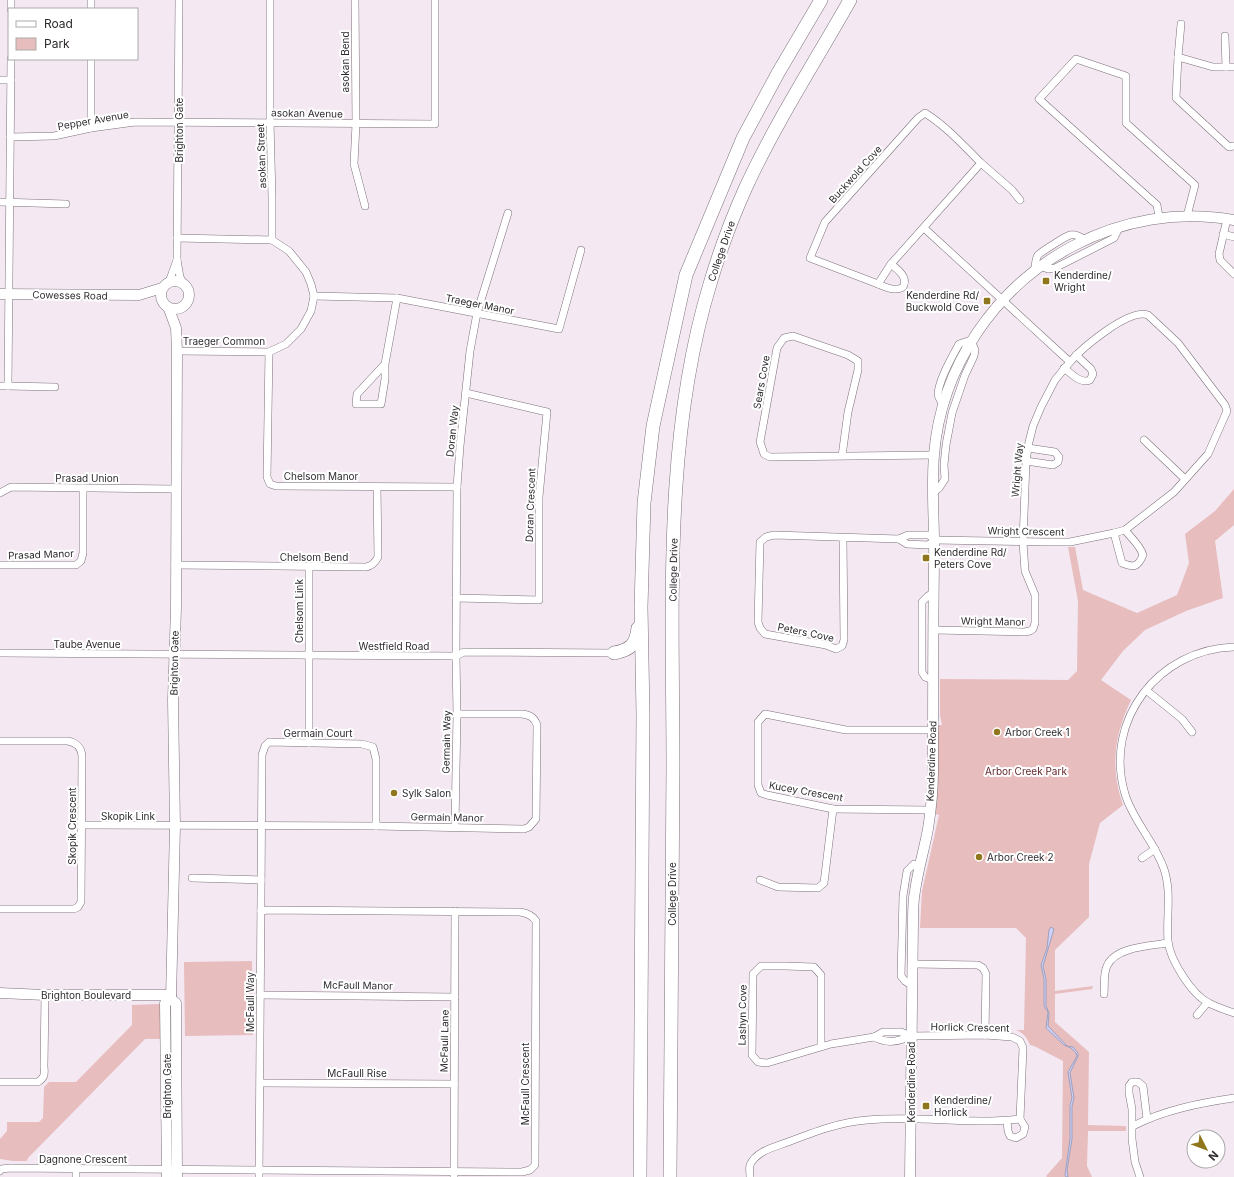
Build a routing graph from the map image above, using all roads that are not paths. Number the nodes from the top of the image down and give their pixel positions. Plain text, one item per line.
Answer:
1 (179, 0) edge
2 (270, 0) edge
3 (355, 0) edge
4 (435, 0) edge
5 (821, 0) edge
6 (850, 0) edge
7 (1181, 24) dead end
8 (1225, 36) dead end
9 (1178, 57) junction
10 (11, 60) edge
11 (91, 60) edge
12 (1226, 67) junction
13 (1234, 68) edge
14 (0, 80) edge
15 (10, 80) junction
16 (270, 122) junction
17 (179, 123) junction
18 (356, 124) junction
19 (91, 128) junction
20 (10, 137) junction
21 (1234, 146) edge
22 (981, 163) junction
23 (1020, 200) dead end
24 (0, 202) edge
25 (9, 202) junction
26 (66, 204) dead end
27 (365, 206) dead end
28 (508, 213) dead end
29 (1187, 216) junction
30 (1160, 217) junction
31 (1231, 219) edge
32 (924, 228) junction
33 (1119, 228) junction
34 (1224, 234) junction
35 (1234, 236) edge
36 (177, 238) junction
37 (272, 240) junction
38 (581, 250) dead end
39 (177, 260) junction
40 (891, 264) junction
41 (1038, 268) junction
42 (1234, 274) edge
43 (183, 283) junction
44 (878, 284) junction
45 (166, 285) junction
46 (4, 294) edge
47 (140, 295) junction
48 (314, 296) junction
49 (397, 298) junction
50 (1002, 300) junction
51 (165, 305) junction
52 (183, 307) junction
53 (477, 313) junction
54 (176, 328) junction
55 (971, 340) junction
56 (177, 351) junction
57 (269, 352) junction
58 (1076, 355) junction
59 (385, 364) junction
60 (1067, 365) junction
61 (0, 386) edge
62 (8, 386) junction
63 (55, 387) dead end
64 (466, 393) junction
65 (1144, 440) dead end
66 (1028, 448) junction
67 (934, 455) junction
68 (842, 456) junction
69 (1026, 461) junction
70 (1185, 479) junction
71 (377, 487) junction
72 (457, 487) junction
73 (83, 488) junction
74 (175, 489) junction
75 (934, 492) junction
76 (0, 493) edge
77 (1125, 530) junction
78 (1114, 533) junction
79 (844, 538) junction
80 (934, 540) junction
81 (1023, 542) junction
82 (0, 565) edge
83 (175, 565) junction
84 (309, 567) junction
85 (934, 593) junction
86 (456, 598) junction
87 (641, 607) junction
88 (934, 630) junction
89 (1234, 647) edge
90 (0, 653) edge
91 (614, 653) joint
92 (174, 654) junction
93 (309, 655) junction
94 (456, 656) junction
95 (933, 680) junction
96 (1146, 690) junction
97 (457, 714) junction
98 (932, 730) junction
99 (1192, 732) dead end
100 (0, 741) edge
101 (309, 743) junction
102 (833, 809) junction
103 (929, 810) junction
104 (82, 826) junction
105 (174, 826) junction
106 (262, 826) junction
107 (376, 826) junction
108 (455, 827) junction
109 (1155, 849) junction
110 (1142, 858) dead end
111 (920, 865) junction
112 (192, 878) dead end
113 (261, 880) junction
114 (760, 880) dead end
115 (0, 908) edge
116 (261, 911) junction
117 (455, 911) junction
118 (1168, 943) junction
119 (913, 964) junction
120 (671, 977) junction
121 (913, 986) junction
122 (0, 993) edge
123 (1104, 994) dead end
124 (45, 995) junction
125 (260, 995) junction
126 (171, 997) junction
127 (455, 997) junction
128 (1207, 1003) junction
129 (1234, 1013) edge
130 (1197, 1015) dead end
131 (985, 1035) junction
132 (911, 1036) junction
133 (821, 1047) junction
134 (0, 1082) edge
135 (261, 1083) junction
136 (454, 1084) junction
137 (1234, 1098) edge
138 (910, 1119) junction
139 (1020, 1119) junction
140 (1147, 1119) junction
141 (1007, 1121) junction
142 (641, 1123) junction
143 (1133, 1126) junction
144 (76, 1168) junction
145 (0, 1171) edge
146 (172, 1173) edge
147 (259, 1173) edge
148 (454, 1174) edge
149 (76, 1177) edge
150 (637, 1177) edge
151 (640, 1177) edge
152 (670, 1177) edge
153 (679, 1177) edge
154 (750, 1177) edge
155 (910, 1177) edge
156 (1140, 1177) edge

1 - 17 street, Brighton Gate
2 - 16 street, asokan Street
3 - 18 street, asokan Bend
4 - 18 street, asokan Avenue
5 - 87 highway
6 - 120 highway, College Drive
7 - 9 street
8 - 12 street
9 - 12 street
9 - 21 street
10 - 15 street
11 - 19 street
12 - 13 street
14 - 15 street
15 - 20 street
16 - 17 street, asokan Avenue
16 - 18 street, asokan Avenue
16 - 37 street, asokan Street
17 - 19 street, Pepper Avenue
17 - 36 street, Brighton Gate
18 - 27 street, asokan Bend
19 - 20 street, Pepper Avenue
20 - 25 street
22 - 23 street, Buckwold Cove
22 - 32 street
22 - 44 street, Buckwold Cove
24 - 25 street
25 - 26 street
25 - 46 street
28 - 53 street, Doran Way
29 - 30 street, Kenderdine Road
29 - 30 street
29 - 31 street, Kenderdine Road
30 - 33 street, Kenderdine Road
31 - 34 street
32 - 40 street
32 - 50 street
33 - 41 street, Kenderdine Road
33 - 41 street
34 - 35 street
34 - 42 street
36 - 37 street
36 - 39 street, Brighton Gate
37 - 48 street
38 - 53 street, Traeger Manor
39 - 43 street, Brighton Gate
39 - 45 street, Brighton Gate
40 - 44 street
40 - 44 street, Buckwold Cove
41 - 50 street, Kenderdine Road
43 - 45 street
43 - 52 street
45 - 47 street, Cowesses Road
45 - 51 street
46 - 47 street, Cowesses Road
46 - 62 street
47 - 51 street, Cowesses Road
48 - 49 street, Traeger Manor
48 - 57 street, Traeger Common
49 - 53 street, Traeger Manor
49 - 59 street
50 - 55 street, Kenderdine Road
50 - 60 street
51 - 52 street
51 - 54 street, Brighton Gate
52 - 54 street, Brighton Gate
53 - 64 street, Doran Way
54 - 56 street, Brighton Gate
55 - 67 street, Kenderdine Road
55 - 75 street
56 - 57 street, Traeger Common
56 - 74 street, Brighton Gate
57 - 71 street, Chelsom Manor
58 - 60 street, Wright Crescent
58 - 60 street
58 - 70 street, Wright Crescent
59 - 59 street
60 - 66 street, Wright Way
61 - 62 street
62 - 63 street
64 - 72 street, Doran Way
64 - 86 street, Doran Crescent
65 - 70 street
66 - 69 street, Wright Way
66 - 69 street
67 - 68 street, Sears Cove
67 - 75 street, Kenderdine Road
68 - 68 street, Sears Cove
69 - 81 street, Wright Way
70 - 77 street, Wright Crescent
71 - 72 street, Chelsom Manor
71 - 84 street, Chelsom Bend
72 - 86 street, Doran Way
73 - 74 street, Prasad Union
73 - 76 street, Prasad Union
73 - 82 street, Prasad Manor
74 - 83 street, Brighton Gate
75 - 80 street, Kenderdine Road
77 - 78 street, Wright Crescent
77 - 78 street
78 - 81 street, Wright Crescent
79 - 79 street, Peters Cove
79 - 80 street, Peters Cove
80 - 81 street, Wright Crescent
80 - 85 street, Kenderdine Road
81 - 88 street, Wright Manor
83 - 84 street, Chelsom Bend
83 - 92 street, Brighton Gate
84 - 93 street, Chelsom Link
85 - 88 street, Kenderdine Road
85 - 95 street
86 - 94 street, Doran Way
87 - 91 highway
87 - 142 highway
88 - 95 street, Kenderdine Road
89 - 96 street
90 - 92 street, Taube Avenue
91 - 94 street, Westfield Road
92 - 93 street, Westfield Road
92 - 105 street, Brighton Gate
93 - 94 street, Westfield Road
93 - 101 street, Chelsom Link
94 - 97 street, Germain Way
95 - 98 street, Kenderdine Road
96 - 99 street
96 - 109 street
97 - 108 street, Germain Way
97 - 108 street, Germain Manor
98 - 102 street, Kucey Crescent
98 - 103 street, Kenderdine Road
100 - 104 street, Skopik Crescent
101 - 106 street, Germain Court
101 - 107 street, Germain Court
102 - 103 street, Kucey Crescent
102 - 114 street
103 - 111 street, Kenderdine Road
104 - 105 street, Skopik Link
104 - 115 street, Skopik Crescent
105 - 106 street, Germain Manor
105 - 126 street, Brighton Gate
106 - 107 street, Germain Manor
106 - 113 street, McFaull Way
107 - 108 street, Germain Manor
109 - 110 street
109 - 118 street
111 - 119 street, Kenderdine Road
111 - 121 street
112 - 113 street
113 - 116 street, McFaull Way
116 - 117 street, McFaull Crescent
116 - 125 street, McFaull Way
117 - 127 street, McFaull Lane
117 - 148 street, McFaull Crescent
118 - 123 street
118 - 128 street
119 - 121 street, Kenderdine Road
119 - 131 street
120 - 152 highway, College Drive
120 - 153 highway
121 - 132 street, Kenderdine Road
122 - 124 street, Brighton Boulevard
124 - 126 street, Brighton Boulevard
124 - 134 street
125 - 127 street, McFaull Manor
125 - 135 street, McFaull Way
126 - 146 street, Brighton Gate
127 - 136 street, McFaull Lane
128 - 129 street
128 - 130 street
131 - 132 street, Horlick Crescent
131 - 139 street, Horlick Crescent
132 - 133 street, Lashyn Cove
132 - 138 street, Kenderdine Road
133 - 133 street, Lashyn Cove
135 - 136 street, McFaull Rise
135 - 147 street, McFaull Way
136 - 148 street, McFaull Lane
137 - 140 street
138 - 141 street
138 - 154 street
138 - 155 street, Kenderdine Road
139 - 141 street
139 - 141 street, Horlick Crescent
140 - 143 street
140 - 143 street
142 - 150 highway
142 - 151 highway
143 - 156 street
144 - 145 street, Dagnone Crescent
144 - 146 street, Dagnone Crescent
144 - 149 street
146 - 147 street, McFaull Crescent
147 - 148 street, McFaull Crescent

